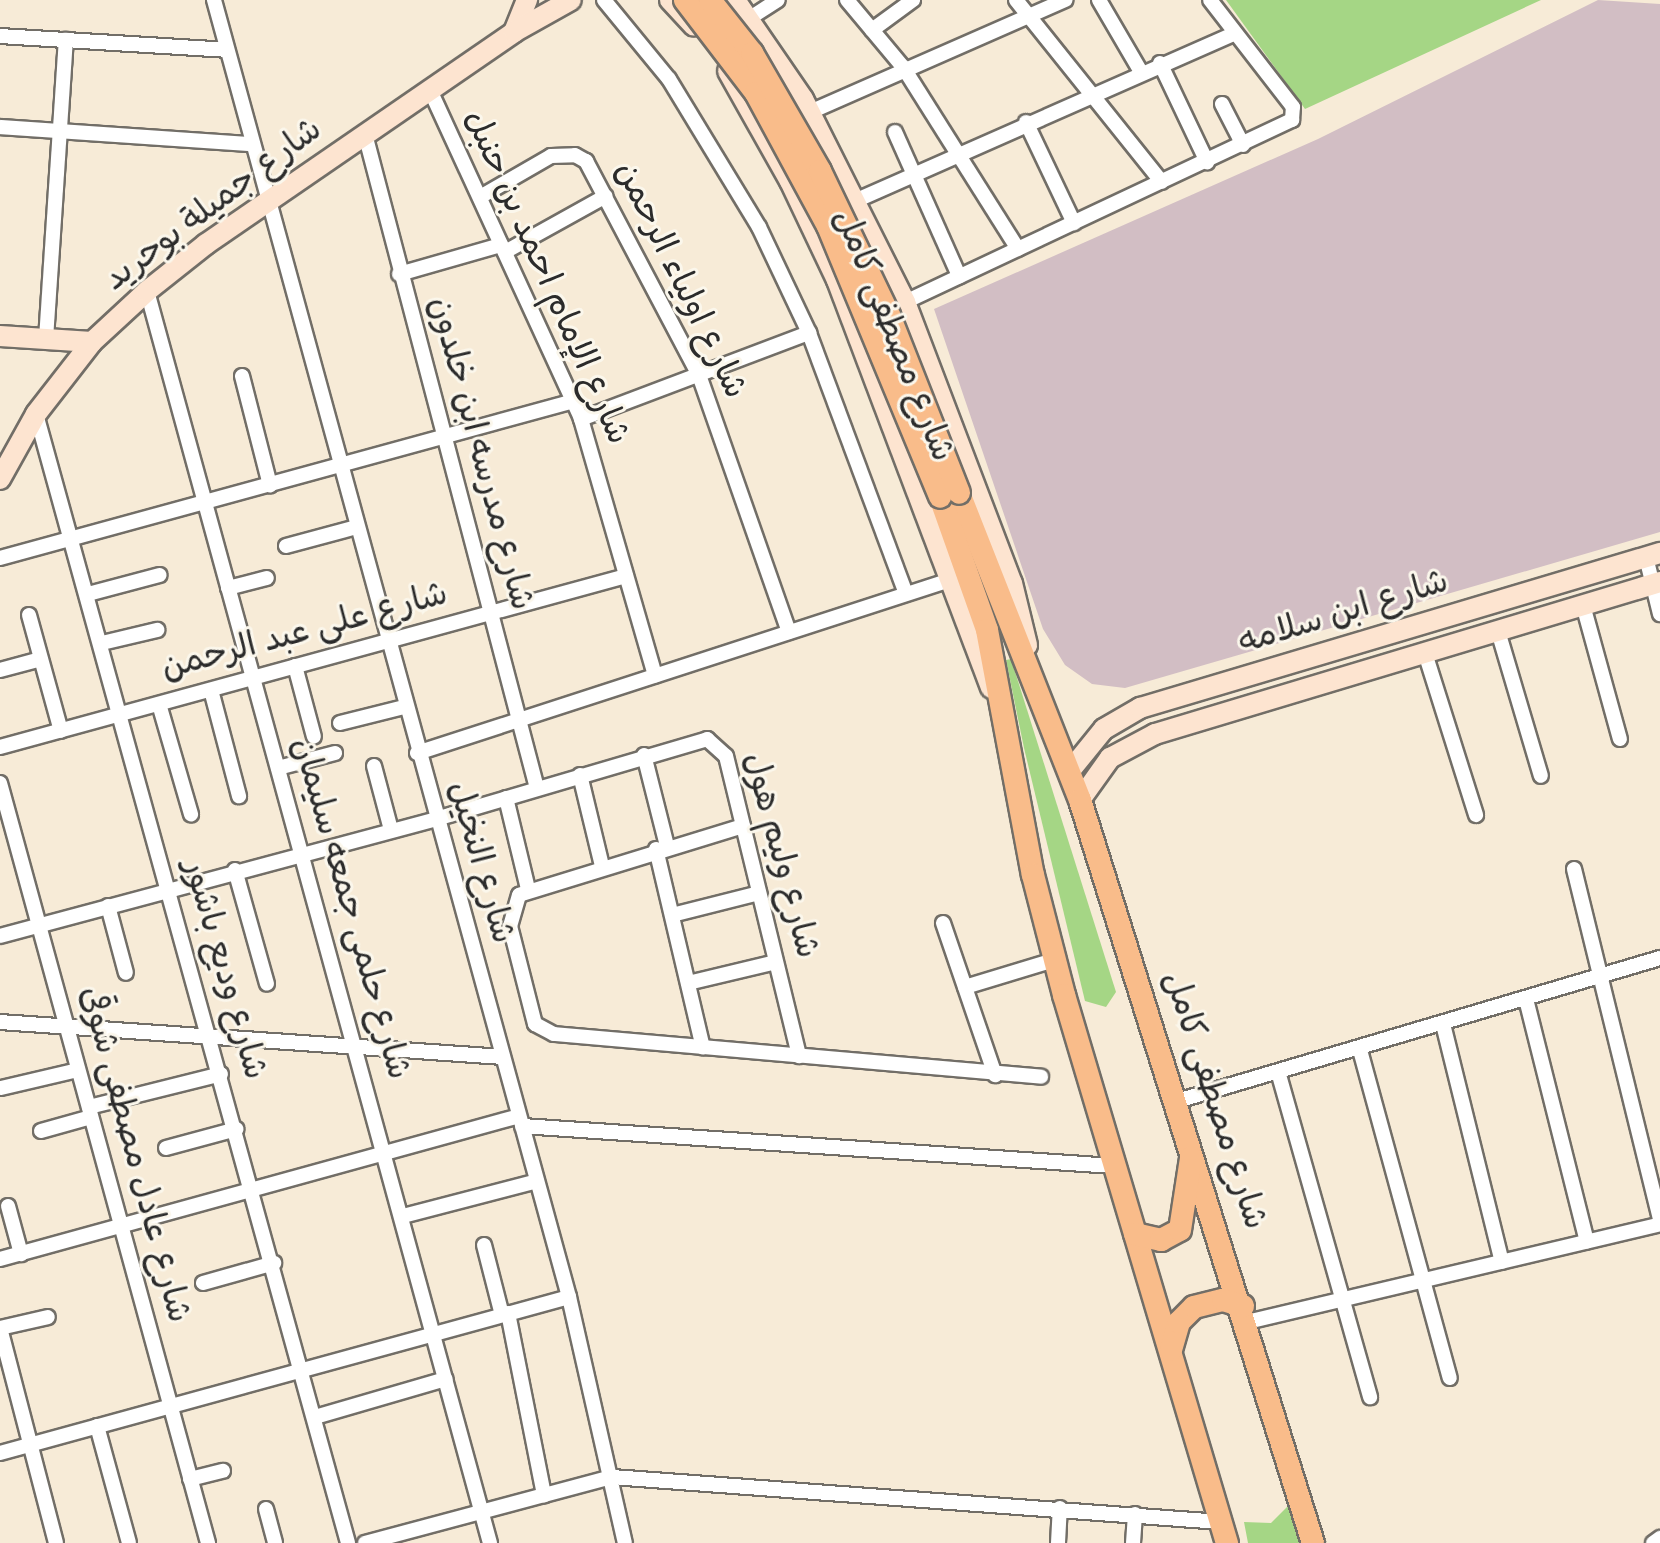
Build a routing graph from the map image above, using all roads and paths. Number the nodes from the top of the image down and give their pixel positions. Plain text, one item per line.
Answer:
1 (214, 0) edge
2 (527, 0) edge
3 (571, 0) edge
4 (604, 0) edge
5 (670, 0) edge
6 (685, 0) edge
7 (710, 0) edge
8 (735, 0) edge
9 (778, 0) edge
10 (847, 0) edge
11 (913, 0) edge
12 (1016, 0) edge
13 (1065, 0) edge
14 (1099, 0) edge
15 (1210, 0) edge
16 (1029, 16) junction
17 (750, 18) junction
18 (872, 30) junction
19 (514, 32) junction
20 (1235, 33) junction
21 (0, 36) edge
22 (66, 40) junction
23 (227, 50) junction
24 (1160, 63) junction
25 (782, 65) junction
26 (905, 71) junction
27 (1141, 72) junction
28 (430, 90) junction
29 (741, 90) junction
30 (1091, 94) junction
31 (1222, 104) dead end
32 (810, 112) junction
33 (1026, 122) junction
34 (0, 127) edge
35 (60, 131) junction
36 (895, 132) dead end
37 (365, 134) junction
38 (252, 144) junction
39 (1243, 145) junction
40 (959, 152) junction
41 (1207, 162) junction
42 (913, 172) junction
43 (1162, 182) junction
44 (606, 196) junction
45 (480, 197) junction
46 (857, 200) junction
47 (268, 201) junction
48 (1074, 223) junction
49 (503, 249) junction
50 (1018, 249) junction
51 (399, 274) junction
52 (959, 276) junction
53 (147, 291) junction
54 (905, 302) junction
55 (809, 333) junction
56 (0, 336) edge
57 (46, 339) junction
58 (92, 342) junction
59 (699, 375) junction
60 (242, 376) dead end
61 (574, 401) junction
62 (36, 414) junction
63 (581, 419) junction
64 (443, 437) junction
65 (341, 465) junction
66 (2, 470) edge
67 (270, 485) junction
68 (949, 495) junction
69 (205, 503) junction
70 (357, 527) junction
71 (74, 540) junction
72 (286, 546) dead end
73 (1653, 555) edge
74 (0, 558) edge
75 (160, 575) dead end
76 (626, 576) junction
77 (267, 578) dead end
78 (950, 580) junction
79 (1656, 584) edge
80 (228, 588) junction
81 (88, 594) junction
82 (906, 594) junction
83 (1583, 605) junction
84 (490, 613) junction
85 (1660, 614) edge
86 (29, 615) dead end
87 (157, 630) dead end
88 (1498, 631) junction
89 (789, 632) junction
90 (386, 642) junction
91 (102, 643) junction
92 (1425, 653) junction
93 (41, 659) junction
94 (295, 666) junction
95 (0, 670) edge
96 (655, 676) junction
97 (253, 678) junction
98 (1036, 684) junction
99 (211, 690) junction
100 (159, 704) junction
101 (404, 707) junction
102 (121, 714) junction
103 (519, 719) junction
104 (1004, 722) junction
105 (340, 723) dead end
106 (61, 731) junction
107 (314, 737) dead end
108 (1620, 739) dead end
109 (0, 747) edge
110 (335, 753) dead end
111 (417, 753) junction
112 (644, 755) junction
113 (374, 766) dead end
114 (278, 768) junction
115 (1069, 772) junction
116 (580, 775) junction
117 (1541, 776) dead end
118 (0, 783) edge
119 (537, 788) junction
120 (239, 796) dead end
121 (506, 798) junction
122 (1080, 800) junction
123 (191, 814) dead end
124 (1476, 815) dead end
125 (436, 819) junction
126 (743, 826) junction
127 (391, 830) junction
128 (662, 848) junction
129 (304, 852) junction
130 (602, 866) junction
131 (1574, 869) dead end
132 (235, 870) junction
133 (169, 888) junction
134 (528, 889) junction
135 (759, 893) junction
136 (108, 906) junction
137 (672, 915) junction
138 (943, 923) dead end
139 (39, 925) junction
140 (0, 936) edge
141 (1660, 958) edge
142 (1054, 960) junction
143 (776, 962) junction
144 (126, 973) dead end
145 (1600, 976) junction
146 (688, 983) junction
147 (267, 984) dead end
148 (965, 987) junction
149 (1526, 999) junction
150 (0, 1022) edge
151 (1443, 1024) junction
152 (66, 1026) junction
153 (211, 1036) junction
154 (357, 1047) junction
155 (703, 1048) junction
156 (1360, 1050) junction
157 (799, 1056) junction
158 (503, 1057) junction
159 (78, 1070) junction
160 (221, 1074) junction
161 (995, 1075) junction
162 (1279, 1075) junction
163 (1041, 1077) dead end
164 (1, 1088) edge
165 (1177, 1101) junction
166 (90, 1112) junction
167 (520, 1121) junction
168 (237, 1129) junction
169 (41, 1131) dead end
170 (166, 1148) dead end
171 (1192, 1148) junction
172 (386, 1153) junction
173 (1114, 1166) junction
174 (537, 1181) junction
175 (254, 1190) junction
176 (8, 1206) dead end
177 (403, 1216) junction
178 (1660, 1221) edge
179 (121, 1226) junction
180 (1135, 1234) junction
181 (1587, 1241) junction
182 (484, 1245) dead end
183 (21, 1254) junction
184 (0, 1259) edge
185 (1502, 1262) junction
186 (274, 1263) junction
187 (1423, 1281) junction
188 (203, 1283) dead end
189 (569, 1297) junction
190 (1342, 1300) junction
191 (505, 1314) junction
192 (1245, 1314) junction
193 (48, 1317) dead end
194 (0, 1328) edge
195 (434, 1334) junction
196 (1171, 1351) junction
197 (302, 1370) junction
198 (1450, 1378) dead end
199 (446, 1379) junction
200 (1370, 1397) dead end
201 (170, 1406) junction
202 (315, 1417) junction
203 (97, 1426) junction
204 (31, 1445) junction
205 (0, 1453) edge
206 (223, 1471) dead end
207 (612, 1477) junction
208 (190, 1479) junction
209 (544, 1495) junction
210 (1060, 1508) junction
211 (266, 1509) dead end
212 (482, 1512) junction
213 (1135, 1514) junction
214 (1224, 1533) edge
215 (1660, 1538) edge
216 (56, 1543) edge
217 (129, 1543) edge
218 (208, 1543) edge
219 (275, 1543) edge
220 (348, 1543) edge
221 (365, 1543) edge
222 (490, 1543) edge
223 (625, 1543) edge
224 (1058, 1543) edge
225 (1133, 1543) edge
226 (1313, 1543) edge
227 (1653, 1543) edge

1 - 23 street, شارع النخيل
2 - 19 main road
3 - 19 main road, شارع جميلة بوحريد
4 - 55 street
5 - 29 main road, شارع مصطفى كامل
6 - 68 main road, bridge
7 - 68 main road, bridge
8 - 17 main road, شارع مصطفى كامل
9 - 17 street
10 - 18 street
11 - 18 street
12 - 16 street
13 - 16 street
14 - 27 street
15 - 20 street
16 - 26 street
16 - 30 street
17 - 25 main road, شارع مصطفى كامل
18 - 26 street
19 - 28 main road, شارع جميلة بوحريد
20 - 24 street
20 - 39 street
21 - 22 street
22 - 23 street
22 - 35 street
23 - 38 street, شارع النخيل
24 - 27 street
24 - 41 street
25 - 29 main road
25 - 32 main road, شارع مصطفى كامل
26 - 32 street
26 - 40 street
27 - 30 street
28 - 37 main road, شارع جميلة بوحريد
28 - 45 street, شارع الإمام احمد بن حنبل
29 - 78 main road, شارع مصطفى كامل
30 - 33 street
30 - 43 street
31 - 39 street
32 - 46 main road, شارع مصطفى كامل
33 - 40 street
33 - 48 street
34 - 35 street
35 - 38 street
35 - 57 street
36 - 42 street
37 - 47 main road, شارع جميلة بوحريد
37 - 51 street, شارع مدرسه ابن خلدون
38 - 47 street, شارع النخيل
39 - 41 street
40 - 42 street
40 - 50 street
41 - 43 street
42 - 46 street
42 - 52 street
43 - 48 street
44 - 45 street, شارع اولياء الرحمن
44 - 49 street
44 - 59 street, شارع اولياء الرحمن
45 - 49 street, شارع الإمام احمد بن حنبل
46 - 54 main road, شارع مصطفى كامل
47 - 53 main road, شارع جميلة بوحريد
47 - 65 street, شارع النخيل
48 - 50 street
49 - 51 street
49 - 61 street, شارع الإمام احمد بن حنبل
50 - 52 street
51 - 64 street, شارع مدرسه ابن خلدون
52 - 54 street
53 - 58 main road, شارع جميلة بوحريد
53 - 69 street, شارع حلمى جمعه سليمان
54 - 98 main road, شارع مصطفى كامل
55 - 59 street
55 - 82 street
56 - 57 main road
57 - 58 main road
58 - 62 main road, شارع جميلة بوحريد
59 - 63 street
59 - 89 street, شارع اولياء الرحمن
60 - 67 street
61 - 63 street, شارع الإمام احمد بن حنبل
61 - 64 street
62 - 66 main road, شارع جميلة بوحريد
62 - 71 street, شارع وديع باشور
63 - 76 street, شارع الإمام احمد بن حنبل
64 - 65 street
64 - 84 street, شارع مدرسه ابن خلدون
65 - 67 street
65 - 70 street, شارع النخيل
67 - 69 street
68 - 98 main road, شارع مصطفى كامل
68 - 104 main road, شارع مصطفى كامل
69 - 71 street
69 - 80 street, شارع حلمى جمعه سليمان
70 - 72 street
70 - 90 street, شارع النخيل
71 - 74 street
71 - 81 street, شارع وديع باشور
73 - 79 street
73 - 115 main road, شارع ابن سلامه
75 - 81 street
76 - 84 street, شارع على عبد الرحمن
76 - 96 street, شارع الإمام احمد بن حنبل
77 - 80 street
78 - 82 street
78 - 104 main road, شارع مصطفى كامل
79 - 83 main road, شارع ابن سلامه
79 - 85 street
80 - 97 street, شارع حلمى جمعه سليمان
81 - 91 street, شارع وديع باشور
82 - 89 street
83 - 88 main road, شارع ابن سلامه
83 - 108 street
84 - 90 street, شارع على عبد الرحمن
84 - 103 street, شارع مدرسه ابن خلدون
86 - 93 street
87 - 91 street
88 - 92 main road, شارع ابن سلامه
88 - 117 street
89 - 96 street
90 - 94 street, شارع على عبد الرحمن
90 - 101 street, شارع النخيل
91 - 102 street, شارع وديع باشور
92 - 122 main road, شارع ابن سلامه
92 - 124 street
93 - 95 street
93 - 106 street
94 - 97 street, شارع على عبد الرحمن
94 - 107 street
96 - 103 street
97 - 99 street, شارع على عبد الرحمن
97 - 114 street, شارع حلمى جمعه سليمان
98 - 115 main road, شارع مصطفى كامل
99 - 100 street, شارع على عبد الرحمن
99 - 120 street
100 - 102 street, شارع على عبد الرحمن
100 - 123 street
101 - 105 street
101 - 111 street, شارع النخيل
102 - 106 street, شارع على عبد الرحمن
102 - 133 street, شارع وديع باشور
103 - 111 street
103 - 119 street, شارع مدرسه ابن خلدون
104 - 142 main road, شارع مصطفى كامل
106 - 109 street, شارع على عبد الرحمن
110 - 114 street
111 - 125 street, شارع النخيل
112 - 116 street, شارع وليم هول
112 - 126 street, شارع وليم هول
112 - 128 street
113 - 127 street
114 - 129 street, شارع حلمى جمعه سليمان
115 - 122 main road, شارع مصطفى كامل
116 - 119 street, شارع وليم هول
116 - 130 street
118 - 139 street, شارع عادل مصطفى شوقى
119 - 121 street, شارع وليم هول
121 - 125 street, شارع وليم هول
121 - 134 street
122 - 165 main road, شارع مصطفى كامل
125 - 127 street, شارع وليم هول
125 - 158 street, شارع النخيل
126 - 128 street
126 - 135 street, شارع وليم هول
127 - 129 street, شارع وليم هول
128 - 130 street
128 - 137 street
129 - 132 street, شارع وليم هول
129 - 154 street, شارع حلمى جمعه سليمان
130 - 134 street
131 - 145 street
132 - 133 street, شارع وليم هول
132 - 147 street
133 - 136 street, شارع وليم هول
133 - 153 street, شارع وديع باشور
134 - 155 street
135 - 137 street
135 - 143 street, شارع وليم هول
136 - 139 street, شارع وليم هول
136 - 144 street
137 - 146 street
138 - 148 street
139 - 140 street, شارع وليم هول
139 - 152 street, شارع عادل مصطفى شوقى
141 - 145 street
142 - 148 street
142 - 173 main road, شارع مصطفى كامل
143 - 146 street
143 - 157 street, شارع وليم هول
145 - 149 street
145 - 178 street
146 - 155 street
148 - 161 street
149 - 151 street
149 - 181 street
150 - 152 street
151 - 156 street
151 - 185 street
152 - 153 street
152 - 159 street, شارع عادل مصطفى شوقى
153 - 154 street
153 - 160 street, شارع وديع باشور
154 - 158 street
154 - 172 street, شارع حلمى جمعه سليمان
155 - 157 street
156 - 162 street
156 - 187 street
157 - 161 street
158 - 167 street, شارع النخيل
159 - 164 street
159 - 166 street, شارع عادل مصطفى شوقى
160 - 166 street
160 - 168 street, شارع وديع باشور
161 - 163 street
162 - 165 street
162 - 190 street
165 - 171 main road, شارع مصطفى كامل
166 - 169 street
166 - 179 street, شارع عادل مصطفى شوقى
167 - 172 street
167 - 173 street
167 - 174 street, شارع النخيل
168 - 170 street
168 - 175 street, شارع وديع باشور
171 - 180 main road
171 - 192 main road, شارع مصطفى كامل
172 - 175 street
172 - 177 street, شارع حلمى جمعه سليمان
173 - 180 main road, شارع مصطفى كامل
174 - 177 street
174 - 189 street, شارع النخيل
175 - 179 street
175 - 186 street, شارع وديع باشور
176 - 183 street
177 - 195 street, شارع حلمى جمعه سليمان
178 - 181 street
179 - 183 street
179 - 201 street, شارع عادل مصطفى شوقى
180 - 196 main road, شارع مصطفى كامل
181 - 185 street
182 - 191 street
183 - 184 street
185 - 187 street
186 - 188 street
186 - 197 street, شارع وديع باشور
187 - 190 street
187 - 198 street
189 - 191 street
189 - 207 street, شارع النخيل
190 - 192 street
190 - 200 street
191 - 195 street
191 - 209 street
192 - 196 main road
192 - 226 main road, شارع مصطفى كامل
193 - 194 street
194 - 204 street
195 - 197 street
195 - 199 street, شارع حلمى جمعه سليمان
196 - 214 main road, شارع مصطفى كامل
197 - 201 street
197 - 202 street, شارع وديع باشور
199 - 202 street
199 - 212 street, شارع حلمى جمعه سليمان
201 - 203 street
201 - 208 street, شارع عادل مصطفى شوقى
202 - 220 street, شارع وديع باشور
203 - 204 street
203 - 217 street
204 - 205 street
204 - 216 street
206 - 208 street
207 - 209 street
207 - 210 street
207 - 223 street, شارع النخيل
208 - 218 street, شارع عادل مصطفى شوقى
209 - 212 street
210 - 213 street
210 - 224 street
211 - 219 street
212 - 221 street
212 - 222 street, شارع حلمى جمعه سليمان
213 - 214 street
213 - 225 street
215 - 227 street

